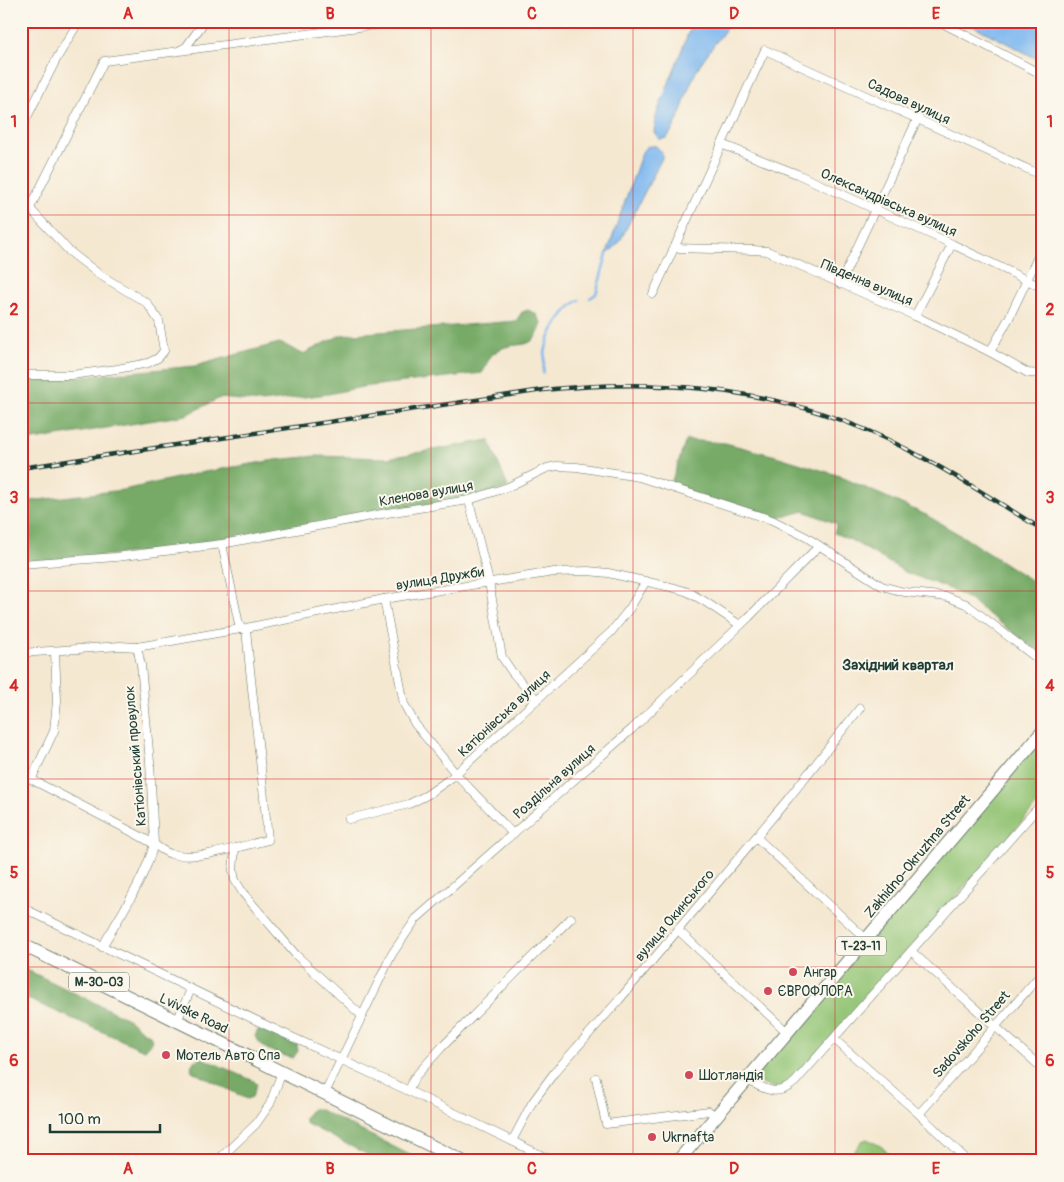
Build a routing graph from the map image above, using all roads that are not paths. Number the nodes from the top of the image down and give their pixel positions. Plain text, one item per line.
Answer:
1 (79, 21) edge
2 (205, 21) edge
3 (938, 21) edge
4 (400, 22) edge
5 (178, 51) junction
6 (1043, 75) edge
7 (918, 118) junction
8 (21, 129) edge
9 (721, 144) junction
10 (1043, 176) edge
11 (21, 199) edge
12 (30, 208) junction
13 (876, 210) junction
14 (952, 244) junction
15 (1043, 246) edge
16 (673, 248) junction
17 (1026, 280) junction
18 (840, 284) junction
19 (1043, 288) edge
20 (653, 294) dead end
21 (915, 316) junction
22 (990, 352) junction
23 (1042, 374) edge
24 (21, 375) edge
25 (469, 500) junction
26 (222, 544) junction
27 (819, 546) junction
28 (21, 564) edge
29 (646, 581) junction
30 (488, 582) junction
31 (384, 599) junction
32 (740, 625) junction
33 (243, 628) junction
34 (137, 647) junction
35 (55, 652) junction
36 (21, 653) edge
37 (1043, 662) edge
38 (537, 700) junction
39 (860, 708) dead end
40 (1043, 731) edge
41 (21, 774) edge
42 (456, 774) junction
43 (32, 778) junction
44 (1043, 802) edge
45 (349, 819) dead end
46 (513, 834) junction
47 (756, 837) junction
48 (154, 844) junction
49 (235, 848) junction
50 (21, 907) edge
51 (571, 918) dead end
52 (678, 930) junction
53 (866, 939) junction
54 (21, 944) edge
55 (102, 947) junction
56 (912, 951) junction
57 (1043, 972) edge
58 (191, 989) junction
59 (361, 1015) junction
60 (176, 1021) junction
61 (996, 1025) junction
62 (787, 1032) junction
63 (834, 1039) junction
64 (341, 1060) junction
65 (1043, 1069) edge
66 (282, 1072) junction
67 (596, 1078) dead end
68 (747, 1080) junction
69 (410, 1091) junction
70 (324, 1093) junction
71 (919, 1114) junction
72 (716, 1117) junction
73 (512, 1140) junction
74 (217, 1161) edge
75 (462, 1161) edge
76 (553, 1161) edge
77 (678, 1161) edge
78 (968, 1161) edge

1 - 8 street
2 - 5 street
3 - 6 street
4 - 5 street
5 - 12 street
7 - 9 street, Садова вулиця
7 - 10 street, Садова вулиця
7 - 13 street
9 - 13 street, Олександрівська вулиця
9 - 16 street
11 - 12 street
12 - 24 street
13 - 14 street, Олександрівська вулиця
13 - 18 street
14 - 17 street, Олександрівська вулиця
14 - 21 street
15 - 17 street
16 - 18 street, Південна вулиця
16 - 20 street
17 - 19 street, Олександрівська вулиця
17 - 22 street
18 - 21 street, Південна вулиця
21 - 22 street, Південна вулиця
22 - 23 street, Південна вулиця
25 - 26 street, Кленова вулиця
25 - 27 street, Кленова вулиця
25 - 30 street
26 - 28 street, Кленова вулиця
26 - 33 street
27 - 32 street, Роздільна вулиця
27 - 37 street, Кленова вулиця
29 - 30 street, вулиця Дружби
29 - 32 street, вулиця Дружби
29 - 38 street, Катіонівська вулиця
30 - 31 street, вулиця Дружби
30 - 38 street
31 - 33 street, вулиця Дружби
31 - 42 street
32 - 46 street, Роздільна вулиця
33 - 34 street, вулиця Дружби
33 - 49 street
34 - 35 street, вулиця Дружби
34 - 48 street, Катіонівський провулок
35 - 36 street, вулиця Дружби
35 - 43 street
38 - 42 street, Катіонівська вулиця
39 - 47 street, вулиця Окинського
40 - 53 main road, Zakhidno-Okruzhna Street / Т-23-11
41 - 43 street
42 - 45 street, Катіонівська вулиця
42 - 46 street
43 - 48 street
44 - 56 street
46 - 59 street, Роздільна вулиця
47 - 52 street, вулиця Окинського
47 - 53 street
48 - 49 street
48 - 55 street, Катіонівський провулок
49 - 59 street
50 - 55 street
51 - 69 street
52 - 62 street
52 - 73 street, вулиця Окинського
53 - 62 main road, Zakhidno-Okruzhna Street / Т-23-11
54 - 60 main road, Lvivske Road / М-30-03
55 - 58 street
56 - 61 street
56 - 63 street
57 - 61 street, Sadovskoho Street
58 - 60 street
58 - 64 street
59 - 64 street, Роздільна вулиця
60 - 66 main road, Lvivske Road / М-30-03
61 - 65 street
61 - 71 street, Sadovskoho Street
62 - 68 main road, Zakhidno-Okruzhna Street / Т-23-11
63 - 68 street
63 - 71 street
64 - 69 street
64 - 70 street, Роздільна вулиця
66 - 70 main road, Lvivske Road
66 - 74 street
67 - 72 street
68 - 72 main road, Zakhidno-Okruzhna Street / Т-23-11
69 - 73 street
70 - 75 main road, Lvivske Road
71 - 78 street
72 - 77 main road, Zakhidno-Okruzhna Street / Т-23-11
73 - 76 street

